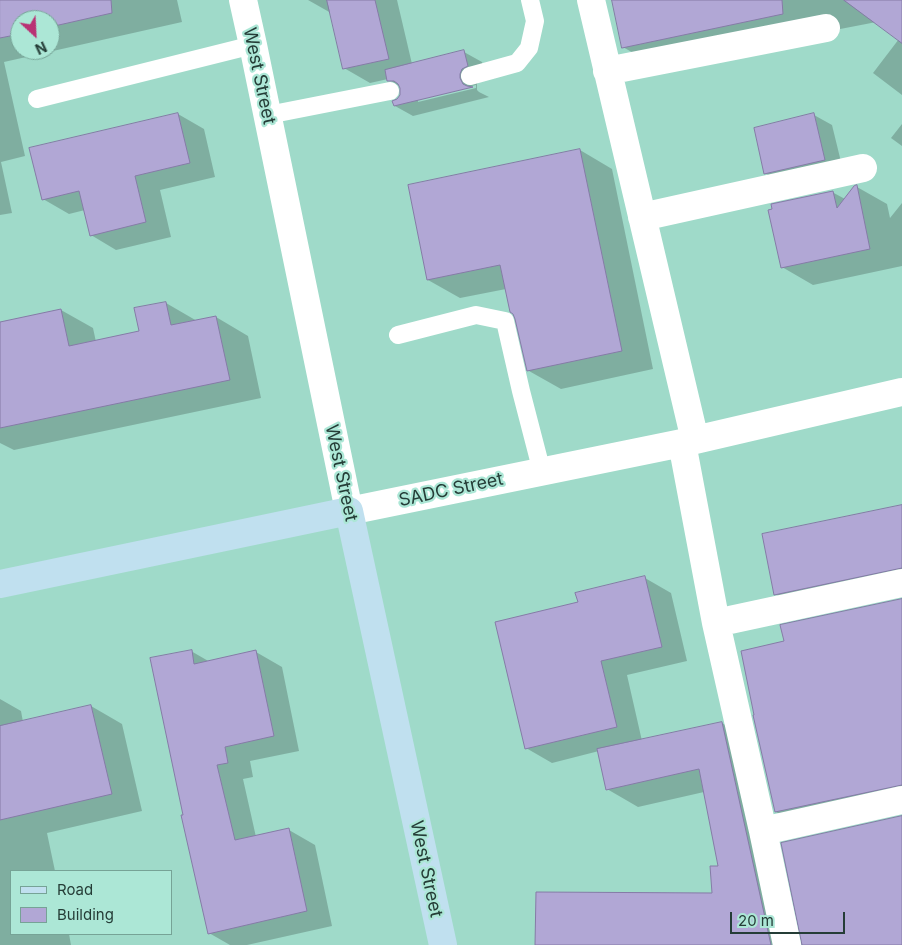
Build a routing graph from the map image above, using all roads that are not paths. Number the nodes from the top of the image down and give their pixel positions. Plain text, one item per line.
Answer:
1 (243, 0) edge
2 (530, 0) edge
3 (591, 0) edge
4 (826, 28) dead end
5 (253, 45) junction
6 (607, 71) junction
7 (470, 76) dead end
8 (390, 91) dead end
9 (37, 99) dead end
10 (268, 115) junction
11 (863, 168) dead end
12 (642, 217) junction
13 (398, 335) dead end
14 (902, 392) edge
15 (688, 441) junction
16 (542, 472) junction
17 (349, 512) junction
18 (902, 583) edge
19 (0, 584) edge
20 (716, 623) junction
21 (902, 800) edge
22 (763, 831) junction
23 (443, 945) edge
24 (787, 945) edge

1 - 5 street, West Street
2 - 7 lane
3 - 6 street
4 - 6 street
5 - 9 lane
5 - 10 street, West Street
6 - 12 street
8 - 10 lane
10 - 17 street, West Street
11 - 12 street
12 - 15 street
13 - 16 lane
14 - 15 street, SADC Street
15 - 16 street, SADC Street
15 - 20 street
16 - 17 street, SADC Street
17 - 19 main road, SADC Street
17 - 23 main road, West Street
18 - 20 street
20 - 22 street
21 - 22 street
22 - 24 street

